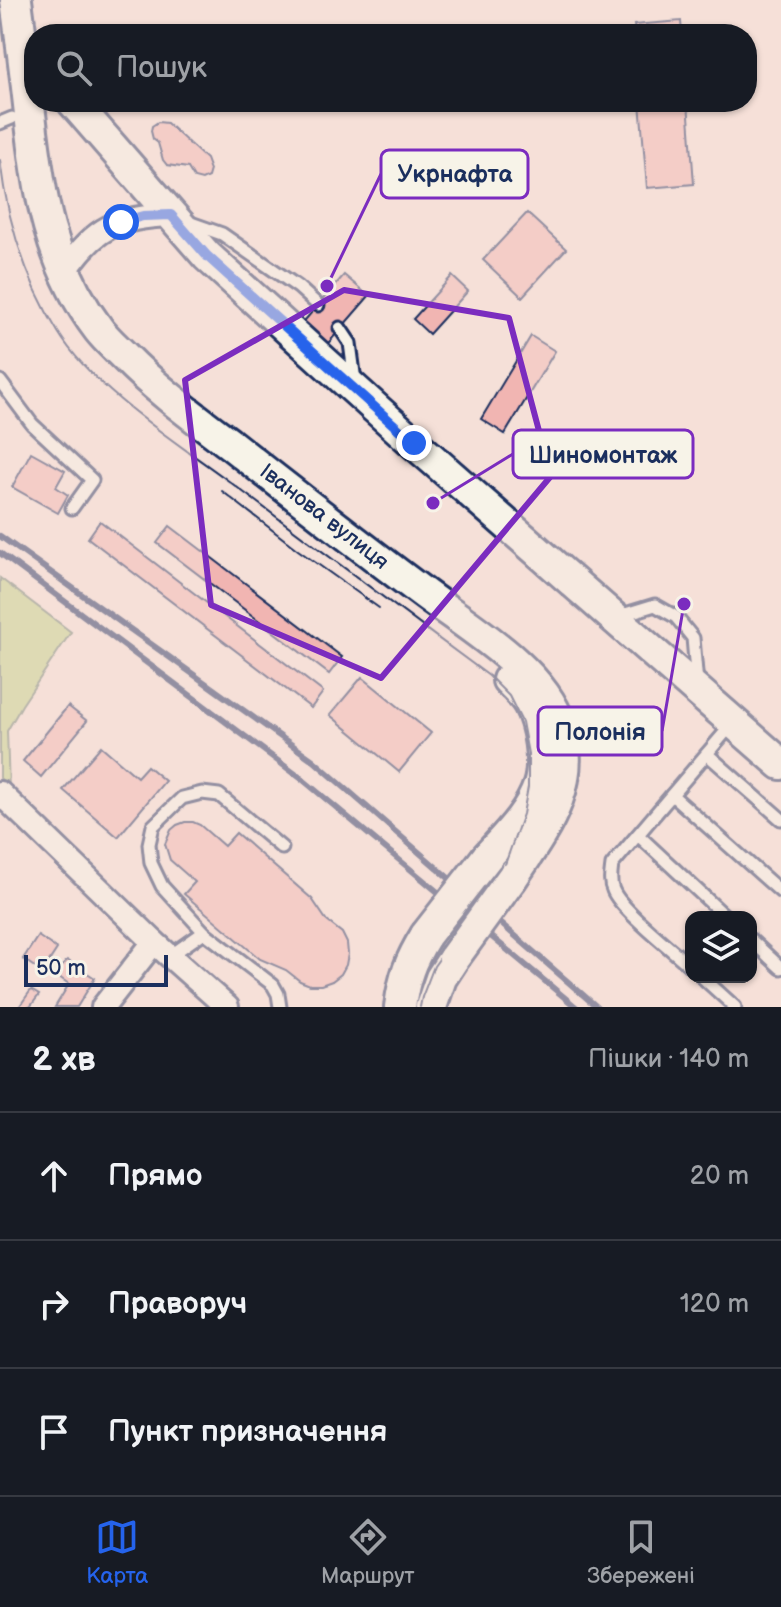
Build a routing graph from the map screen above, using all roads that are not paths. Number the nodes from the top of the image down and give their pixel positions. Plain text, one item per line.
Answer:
1 (16, 0) edge
2 (0, 18) edge
3 (24, 34) edge
4 (24, 46) edge
5 (33, 112) edge
6 (82, 112) edge
7 (6, 120) edge
8 (171, 215) junction
9 (65, 272) junction
10 (318, 305) dead end
11 (340, 328) dead end
12 (0, 381) edge
13 (356, 389) junction
14 (72, 508) dead end
15 (614, 617) junction
16 (698, 692) junction
17 (733, 723) junction
18 (707, 754) junction
19 (781, 764) edge
20 (0, 793) edge
21 (672, 795) junction
22 (781, 819) edge
23 (638, 835) junction
24 (282, 848) dead end
25 (781, 892) edge
26 (720, 911) edge
27 (204, 932) junction
28 (757, 946) edge
29 (162, 949) junction
30 (685, 962) edge
31 (781, 968) edge
32 (709, 983) edge
33 (103, 1007) edge
34 (227, 1007) edge
35 (280, 1007) edge
36 (400, 1007) edge
37 (431, 1007) edge
38 (735, 1007) edge

1 - 3 main road, Іванова вулиця
2 - 4 street
2 - 7 main road, Іванова вулиця
5 - 9 main road, Іванова вулиця
6 - 8 main road
7 - 36 main road, Іванова вулиця, bridge
8 - 9 street
8 - 10 lane
8 - 13 main road
9 - 37 main road, Іванова вулиця, bridge
11 - 13 lane
12 - 14 lane
13 - 15 main road
15 - 16 main road
15 - 16 lane
16 - 17 main road
17 - 18 lane
17 - 19 main road
18 - 21 lane
18 - 22 lane
20 - 29 street
21 - 23 lane
21 - 25 lane
23 - 26 lane
23 - 30 lane
24 - 27 lane
27 - 29 lane
27 - 35 lane
28 - 31 lane
29 - 33 street
29 - 34 street
32 - 38 lane

